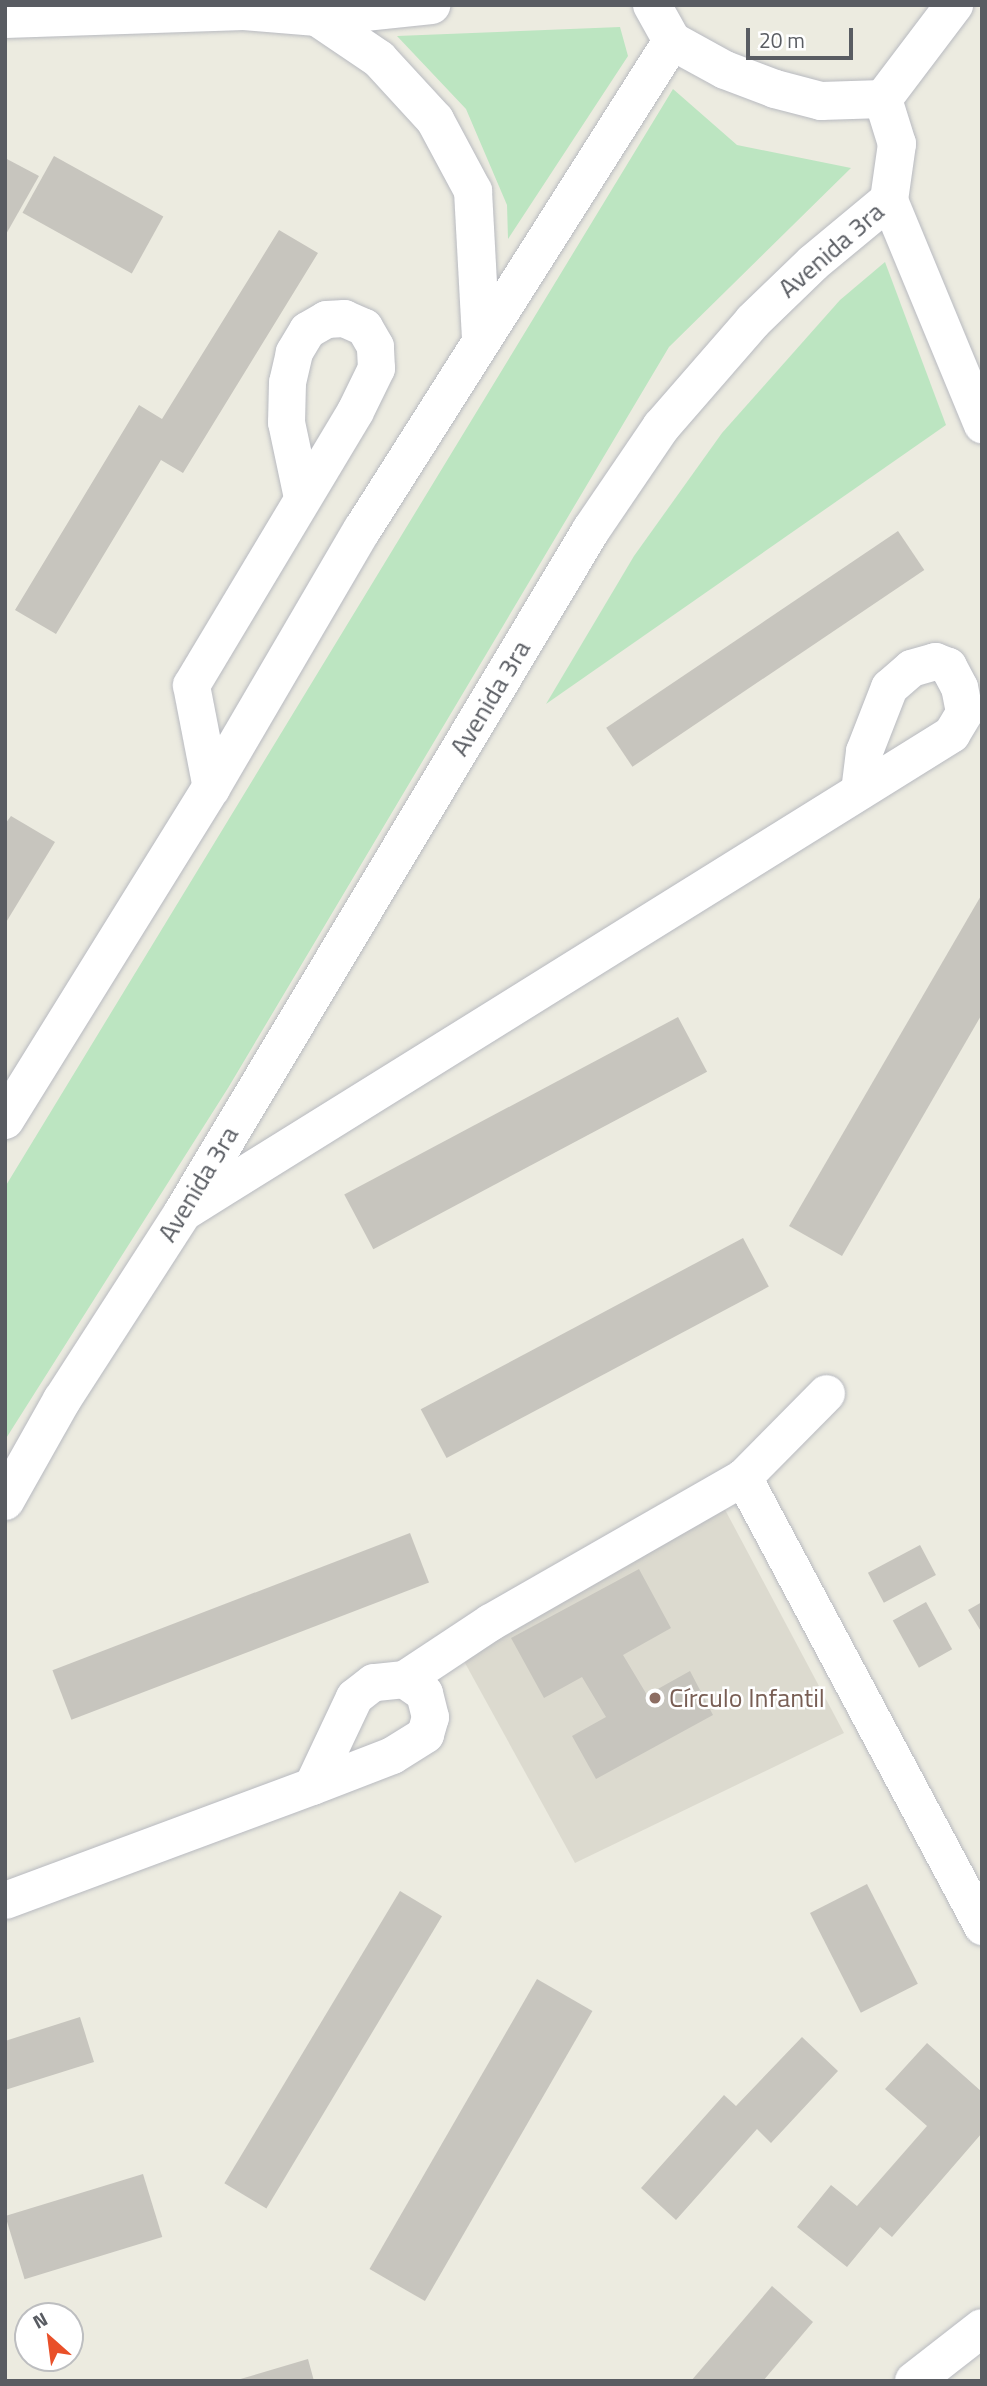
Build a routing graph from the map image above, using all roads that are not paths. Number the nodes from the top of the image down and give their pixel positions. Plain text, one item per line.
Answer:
1 (431, 5) edge
2 (652, 5) edge
3 (954, 5) edge
4 (317, 17) junction
5 (5, 19) edge
6 (672, 41) junction
7 (883, 99) junction
8 (889, 200) junction
9 (481, 341) junction
10 (982, 424) edge
11 (302, 497) dead end
12 (211, 788) junction
13 (859, 791) dead end
14 (5, 1120) edge
15 (183, 1212) junction
16 (826, 1393) dead end
17 (743, 1477) junction
18 (5, 1501) edge
19 (404, 1679) junction
20 (312, 1786) junction
21 (5, 1900) edge
22 (982, 1926) edge
23 (982, 2328) edge
24 (914, 2381) edge

1 - 4 main road
2 - 6 main road
3 - 7 main road
4 - 5 main road
4 - 9 main road
6 - 7 main road
6 - 9 main road
7 - 8 main road, Avenida 3ra
8 - 10 street
8 - 15 main road, Avenida 3ra
9 - 12 main road
11 - 12 street
12 - 14 main road
13 - 15 street
15 - 18 main road, Avenida 3ra
16 - 17 street
17 - 19 street
17 - 22 street
19 - 20 street
19 - 20 street
20 - 21 street
23 - 24 main road

